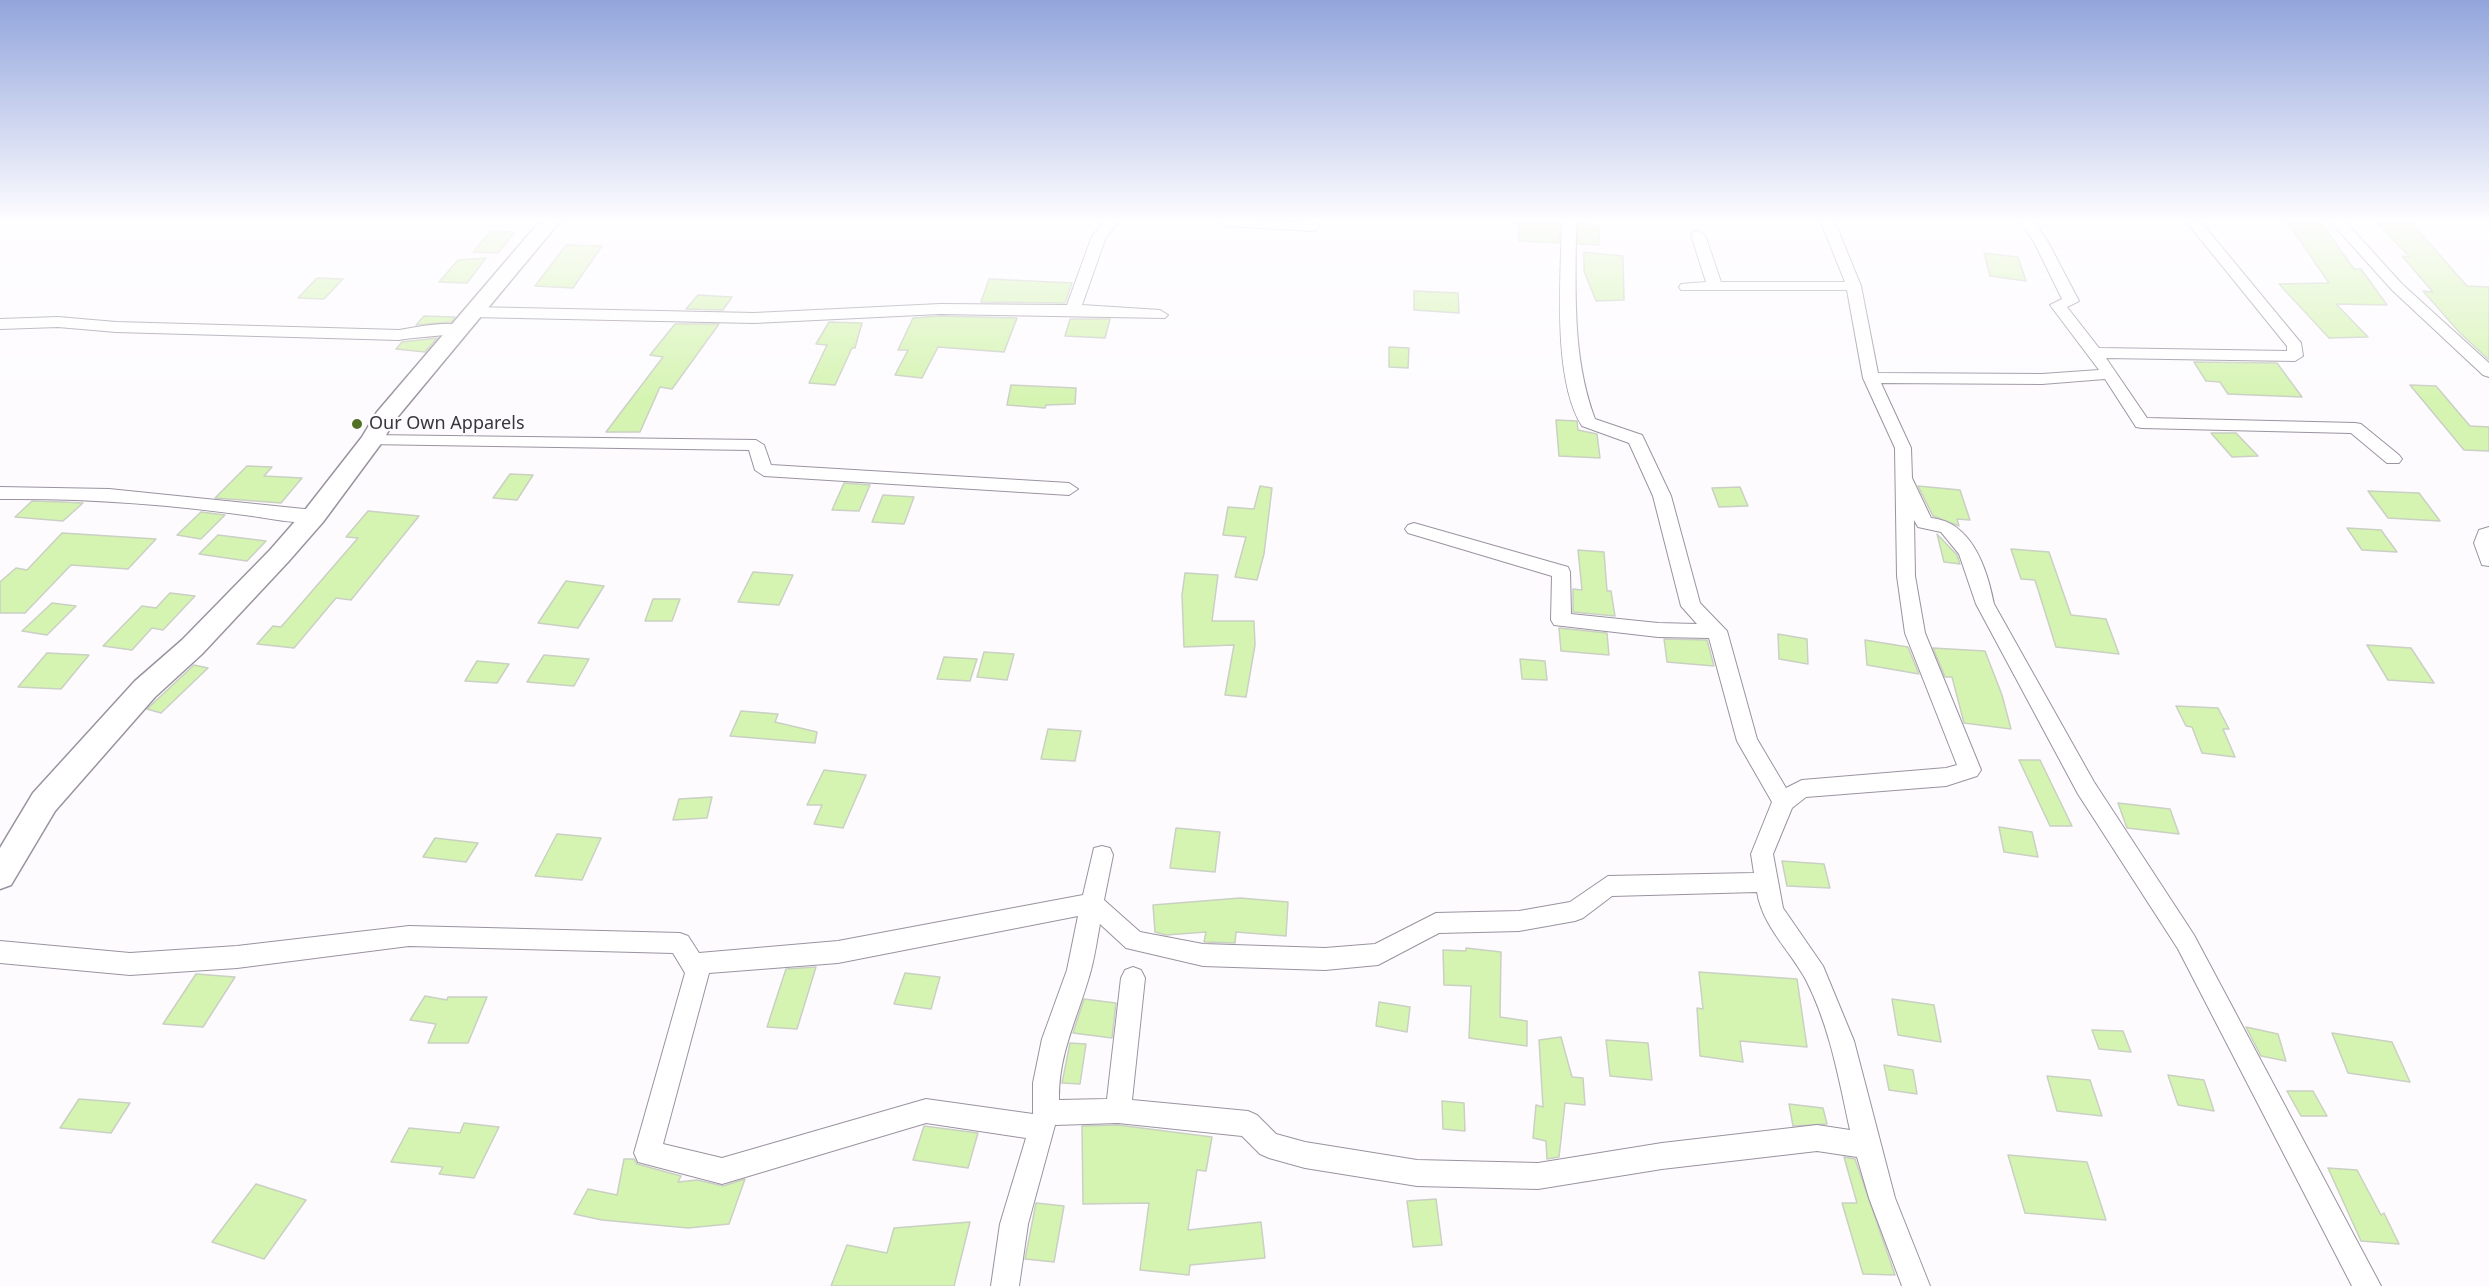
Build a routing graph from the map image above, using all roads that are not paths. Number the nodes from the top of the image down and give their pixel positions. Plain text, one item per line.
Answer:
1 (499, 280) edge
2 (1083, 280) edge
3 (1568, 280) edge
4 (1713, 280) edge
5 (1852, 280) edge
6 (2060, 280) edge
7 (2241, 280) edge
8 (2391, 280) edge
9 (1854, 286) junction
10 (1686, 287) dead end
11 (1715, 287) junction
12 (1072, 312) junction
13 (1161, 315) dead end
14 (464, 321) junction
15 (0, 324) edge
16 (2094, 353) junction
17 (2489, 372) edge
18 (2110, 374) junction
19 (1871, 378) junction
20 (372, 440) junction
21 (2393, 459) dead end
22 (1903, 473) junction
23 (1069, 489) dead end
24 (0, 493) edge
25 (314, 516) junction
26 (1414, 529) dead end
27 (2489, 533) edge
28 (2489, 560) edge
29 (1717, 631) junction
30 (1783, 802) junction
31 (1102, 855) dead end
32 (0, 876) edge
33 (1767, 882) junction
34 (1092, 903) junction
35 (0, 952) edge
36 (692, 964) junction
37 (1132, 978) dead end
38 (1118, 1111) junction
39 (1044, 1121) junction
40 (1867, 1146) junction
41 (1005, 1286) edge
42 (1916, 1286) edge
43 (2367, 1286) edge

1 - 14 street
2 - 12 street
3 - 29 street
4 - 11 street
5 - 9 street
6 - 16 street
7 - 16 street
8 - 17 street
9 - 11 street
9 - 19 street
10 - 11 street
12 - 13 street
12 - 14 street
14 - 15 street
14 - 20 street
16 - 18 street
18 - 19 street
18 - 21 street
19 - 22 street
20 - 23 street
20 - 25 street
22 - 30 street
22 - 43 street
24 - 25 street
25 - 32 street
26 - 29 street
27 - 28 street
29 - 30 street
30 - 33 street
31 - 34 street
33 - 34 street
33 - 40 street
34 - 36 street
34 - 39 street
35 - 36 street
36 - 39 street
37 - 38 street
38 - 39 street
38 - 40 street
39 - 41 street
40 - 42 street

